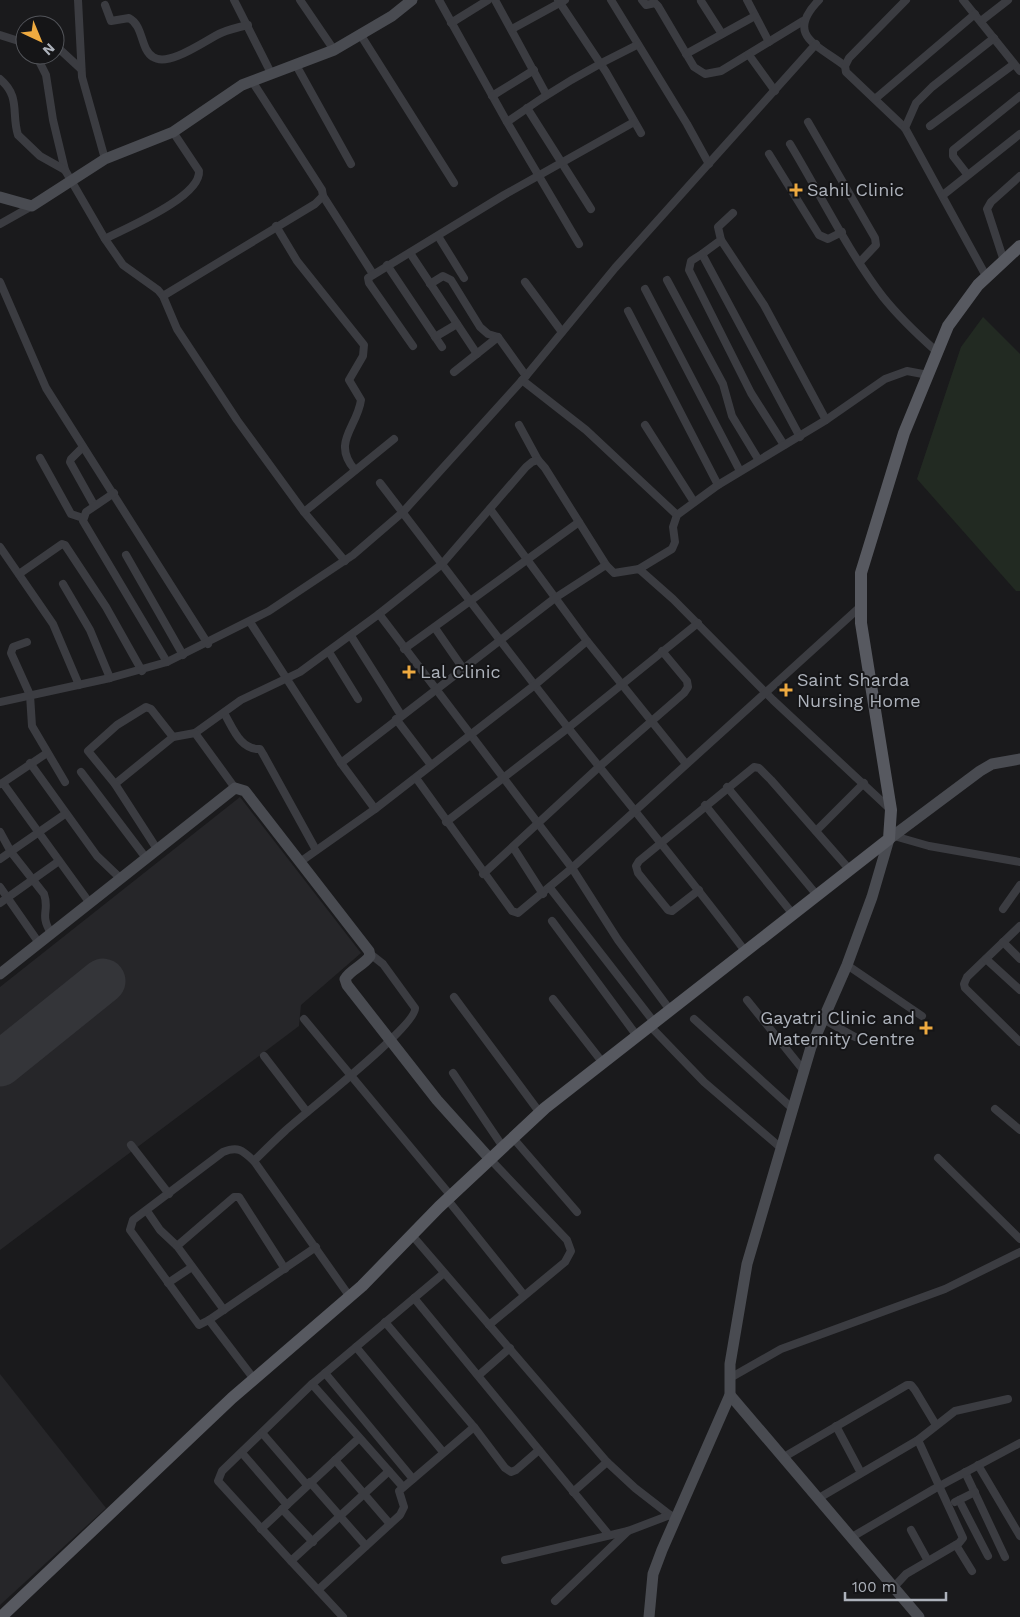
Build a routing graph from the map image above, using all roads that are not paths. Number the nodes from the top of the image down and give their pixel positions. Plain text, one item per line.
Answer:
1 (78, 0) edge
2 (234, 0) edge
3 (300, 0) edge
4 (412, 0) edge
5 (439, 0) edge
6 (488, 0) edge
7 (495, 0) edge
8 (611, 0) edge
9 (642, 0) edge
10 (747, 0) edge
11 (819, 0) edge
12 (906, 0) edge
13 (963, 0) edge
14 (1008, 0) edge
15 (561, 1) edge
16 (701, 1) dead end
17 (105, 5) dead end
18 (975, 14) junction
19 (755, 16) junction
20 (803, 21) junction
21 (981, 21) junction
22 (452, 23) junction
23 (248, 25) junction
24 (512, 29) junction
25 (360, 34) junction
26 (722, 34) junction
27 (0, 35) edge
28 (994, 38) junction
29 (15, 40) edge
30 (769, 42) junction
31 (816, 44) junction
32 (637, 45) junction
33 (334, 50) junction
34 (65, 54) edge
35 (686, 54) junction
36 (749, 55) junction
37 (600, 63) junction
38 (1014, 64) junction
39 (41, 65) edge
40 (296, 65) junction
41 (845, 66) junction
42 (81, 69) junction
43 (534, 70) junction
44 (1020, 71) edge
45 (271, 73) junction
46 (0, 80) edge
47 (252, 81) junction
48 (775, 91) junction
49 (546, 94) junction
50 (492, 96) junction
51 (1020, 96) edge
52 (875, 98) junction
53 (528, 108) junction
54 (507, 122) junction
55 (634, 122) junction
56 (808, 122) dead end
57 (930, 126) dead end
58 (905, 128) junction
59 (173, 132) junction
60 (640, 133) dead end
61 (1020, 134) edge
62 (790, 144) dead end
63 (770, 154) dead end
64 (105, 159) junction
65 (351, 164) dead end
66 (562, 164) junction
67 (708, 164) junction
68 (966, 174) junction
69 (69, 175) junction
70 (539, 176) junction
71 (1020, 176) edge
72 (454, 183) dead end
73 (943, 195) junction
74 (323, 196) junction
75 (0, 197) edge
76 (32, 206) junction
77 (591, 209) dead end
78 (733, 213) dead end
79 (0, 224) edge
80 (276, 226) junction
81 (842, 232) junction
82 (438, 236) junction
83 (105, 239) junction
84 (721, 240) junction
85 (579, 244) dead end
86 (1020, 246) edge
87 (410, 253) junction
88 (702, 254) junction
89 (1004, 261) junction
90 (860, 262) junction
91 (388, 264) junction
92 (374, 274) junction
93 (986, 276) junction
94 (464, 278) dead end
95 (667, 280) dead end
96 (0, 282) edge
97 (525, 282) dead end
98 (430, 284) junction
99 (645, 289) dead end
100 (163, 296) junction
101 (628, 311) dead end
102 (457, 324) junction
103 (562, 332) junction
104 (435, 337) junction
105 (498, 337) junction
106 (413, 346) dead end
107 (442, 347) dead end
108 (936, 351) junction
109 (477, 354) junction
110 (454, 372) dead end
111 (928, 376) junction
112 (524, 378) junction
113 (826, 420) junction
114 (519, 425) dead end
115 (645, 425) dead end
116 (800, 437) junction
117 (394, 439) dead end
118 (784, 445) junction
119 (83, 447) junction
120 (40, 458) dead end
121 (538, 460) junction
122 (758, 460) junction
123 (355, 470) junction
124 (740, 471) junction
125 (380, 483) dead end
126 (718, 485) junction
127 (114, 493) junction
128 (694, 502) junction
129 (94, 505) junction
130 (490, 509) junction
131 (304, 512) junction
132 (402, 512) junction
133 (677, 515) junction
134 (83, 518) junction
135 (580, 522) junction
136 (0, 547) edge
137 (126, 555) dead end
138 (527, 560) junction
139 (345, 561) junction
140 (442, 564) junction
141 (606, 565) junction
142 (639, 569) junction
143 (19, 574) junction
144 (63, 584) dead end
145 (555, 598) junction
146 (471, 602) junction
147 (860, 607) junction
148 (379, 614) junction
149 (250, 622) junction
150 (698, 623) junction
151 (435, 628) junction
152 (351, 636) junction
153 (500, 640) junction
154 (587, 641) junction
155 (27, 642) dead end
156 (208, 644) junction
157 (404, 649) junction
158 (662, 651) junction
159 (329, 652) junction
160 (183, 655) junction
161 (167, 662) junction
162 (462, 667) junction
163 (142, 671) junction
164 (110, 678) junction
165 (286, 680) junction
166 (536, 684) junction
167 (620, 684) junction
168 (79, 685) junction
169 (434, 689) junction
170 (766, 692) junction
171 (30, 695) junction
172 (358, 699) dead end
173 (0, 702) edge
174 (224, 713) junction
175 (398, 717) junction
176 (653, 722) junction
177 (568, 728) junction
178 (195, 733) junction
179 (470, 734) junction
180 (173, 737) junction
181 (47, 753) junction
182 (1020, 759) edge
183 (30, 763) junction
184 (341, 763) junction
185 (686, 764) junction
186 (431, 765) junction
187 (600, 766) junction
188 (81, 772) dead end
189 (503, 777) junction
190 (416, 778) junction
191 (64, 782) dead end
192 (2, 784) edge
193 (115, 784) junction
194 (864, 784) junction
195 (727, 787) junction
196 (235, 788) junction
197 (706, 805) junction
198 (375, 809) junction
199 (891, 810) junction
200 (634, 811) junction
201 (65, 814) junction
202 (446, 822) junction
203 (539, 823) junction
204 (816, 831) junction
205 (0, 832) edge
206 (38, 832) junction
207 (891, 837) junction
208 (662, 842) junction
209 (512, 847) junction
210 (157, 849) junction
211 (316, 850) junction
212 (11, 852) junction
213 (146, 858) junction
214 (0, 859) edge
215 (60, 861) junction
216 (300, 862) junction
217 (1020, 862) edge
218 (572, 868) junction
219 (849, 869) junction
220 (483, 874) junction
221 (120, 878) junction
222 (33, 879) junction
223 (1020, 886) edge
224 (0, 888) edge
225 (550, 888) junction
226 (699, 890) junction
227 (543, 894) junction
228 (816, 894) junction
229 (3, 900) edge
230 (90, 902) junction
231 (1002, 909) dead end
232 (792, 914) junction
233 (552, 921) dead end
234 (1019, 928) edge
235 (51, 933) junction
236 (1003, 942) junction
237 (39, 943) junction
238 (745, 951) junction
239 (369, 953) junction
240 (986, 959) junction
241 (1020, 959) edge
242 (847, 965) junction
243 (0, 974) edge
244 (1020, 990) edge
245 (454, 997) dead end
246 (553, 999) dead end
247 (747, 1000) dead end
248 (670, 1010) junction
249 (922, 1016) dead end
250 (304, 1019) dead end
251 (694, 1019) dead end
252 (823, 1019) junction
253 (652, 1024) junction
254 (637, 1036) junction
255 (855, 1037) dead end
256 (390, 1041) junction
257 (1020, 1042) edge
258 (264, 1056) dead end
259 (603, 1064) junction
260 (804, 1071) junction
261 (453, 1073) dead end
262 (352, 1075) junction
263 (792, 1109) junction
264 (995, 1109) dead end
265 (307, 1112) junction
266 (540, 1113) junction
267 (1020, 1130) edge
268 (513, 1138) junction
269 (131, 1145) dead end
270 (503, 1147) junction
271 (781, 1148) junction
272 (938, 1158) dead end
273 (254, 1160) junction
274 (490, 1160) junction
275 (169, 1194) junction
276 (449, 1198) junction
277 (147, 1211) junction
278 (577, 1212) dead end
279 (411, 1234) junction
280 (1020, 1239) edge
281 (177, 1246) junction
282 (316, 1247) junction
283 (1020, 1252) edge
284 (192, 1267) junction
285 (285, 1269) junction
286 (444, 1272) junction
287 (168, 1283) junction
288 (524, 1295) junction
289 (350, 1297) junction
290 (414, 1298) junction
291 (224, 1310) junction
292 (209, 1320) junction
293 (385, 1322) junction
294 (489, 1325) junction
295 (356, 1347) junction
296 (510, 1348) junction
297 (325, 1373) junction
298 (479, 1375) junction
299 (730, 1378) junction
300 (254, 1379) junction
301 (312, 1384) junction
302 (730, 1395) junction
303 (1008, 1398) dead end
304 (936, 1425) junction
305 (474, 1426) junction
306 (836, 1426) junction
307 (263, 1434) junction
308 (359, 1438) junction
309 (918, 1440) junction
310 (1020, 1443) edge
311 (539, 1450) junction
312 (443, 1452) junction
313 (242, 1453) junction
314 (784, 1457) junction
315 (335, 1460) junction
316 (608, 1462) junction
317 (978, 1465) junction
318 (389, 1472) junction
319 (966, 1472) junction
320 (861, 1473) junction
321 (413, 1479) junction
322 (309, 1484) junction
323 (940, 1485) junction
324 (404, 1487) junction
325 (573, 1492) junction
326 (975, 1492) junction
327 (365, 1494) junction
328 (818, 1498) junction
329 (958, 1500) junction
330 (949, 1505) junction
331 (285, 1507) junction
332 (342, 1516) junction
333 (672, 1517) junction
334 (390, 1524) junction
335 (261, 1529) junction
336 (911, 1530) dead end
337 (628, 1531) junction
338 (609, 1535) junction
339 (1020, 1536) edge
340 (852, 1537) junction
341 (313, 1542) junction
342 (956, 1544) junction
343 (366, 1546) junction
344 (988, 1556) dead end
345 (1005, 1558) dead end
346 (506, 1560) dead end
347 (291, 1561) junction
348 (928, 1561) junction
349 (972, 1571) dead end
350 (894, 1587) junction
351 (318, 1590) junction
352 (555, 1601) dead end
353 (1, 1617) edge
354 (343, 1617) edge
355 (649, 1617) edge
356 (919, 1617) edge

1 - 42 street
2 - 23 street
3 - 33 street
4 - 25 street
5 - 22 street
6 - 22 street
7 - 24 street
8 - 32 street
9 - 35 street
10 - 19 street
11 - 20 street
12 - 41 street
13 - 18 street
14 - 21 street
15 - 24 street
15 - 37 street
16 - 26 street
17 - 23 street
18 - 21 street
18 - 52 street
19 - 26 street
19 - 30 street
20 - 30 street
20 - 31 street
21 - 28 street
22 - 50 street
23 - 45 street
24 - 43 street
25 - 33 street
25 - 72 street
26 - 35 street
27 - 29 street
28 - 38 street
28 - 58 street
30 - 36 street
31 - 41 street
31 - 48 street
32 - 37 street
32 - 67 street
33 - 40 street
34 - 42 street
35 - 36 street
36 - 48 street
37 - 49 street
37 - 55 street
38 - 44 street
38 - 57 street
39 - 69 street
40 - 45 street
40 - 65 street
41 - 52 street
42 - 64 street
43 - 49 street
43 - 50 street
45 - 47 street
46 - 69 street
47 - 59 street
47 - 74 street
48 - 67 street
49 - 53 street
50 - 54 street
51 - 68 street
52 - 58 street
53 - 54 street
53 - 66 street
54 - 70 street
55 - 60 street
55 - 66 street
56 - 90 street
58 - 73 street
59 - 64 street
59 - 83 street
61 - 68 street
62 - 81 street
63 - 81 street
64 - 69 street
66 - 70 street
66 - 77 street
67 - 103 street
68 - 73 street
69 - 76 street
69 - 83 street
70 - 82 street
70 - 85 street
71 - 89 street
73 - 93 street
74 - 80 street
74 - 92 street
75 - 76 street
76 - 79 street
78 - 84 street
80 - 100 street
80 - 123 street
81 - 90 street
82 - 87 street
82 - 94 street
83 - 100 street
84 - 88 street
84 - 113 street
86 - 89 main road
87 - 91 street
87 - 98 street
88 - 116 street
88 - 118 street
89 - 93 main road
90 - 108 street
91 - 92 street
91 - 104 street
92 - 106 street
93 - 108 main road
95 - 122 street
96 - 119 street
97 - 103 street
98 - 102 street
98 - 105 street
99 - 124 street
100 - 131 street
101 - 126 street
102 - 104 street
102 - 109 street
103 - 112 street
104 - 107 street
105 - 109 street
105 - 112 street
108 - 111 main road
109 - 110 street
111 - 113 street
111 - 147 main road
112 - 132 street
112 - 133 street
113 - 116 street
114 - 121 street
115 - 128 street
116 - 118 street
117 - 123 street
118 - 122 street
119 - 127 street
119 - 129 street
120 - 134 street
121 - 130 street
121 - 135 street
122 - 124 street
123 - 131 street
124 - 126 street
125 - 132 street
126 - 128 street
127 - 129 street
127 - 156 street
128 - 133 street
129 - 134 street
130 - 138 street
130 - 140 street
131 - 139 street
132 - 139 street
132 - 140 street
133 - 142 street
134 - 161 street
135 - 138 street
135 - 141 street
136 - 143 street
137 - 160 street
138 - 145 street
138 - 146 street
139 - 149 street
140 - 146 street
140 - 148 street
141 - 142 street
141 - 145 street
142 - 150 street
143 - 163 street
143 - 168 street
144 - 164 street
145 - 153 street
145 - 154 street
146 - 151 street
146 - 153 street
147 - 170 street
147 - 199 main road
148 - 152 street
148 - 157 street
149 - 156 street
149 - 165 street
150 - 158 street
150 - 170 street
151 - 157 street
151 - 162 street
152 - 159 street
152 - 175 street
153 - 162 street
153 - 166 street
154 - 166 street
154 - 167 street
155 - 171 street
156 - 160 street
157 - 169 street
158 - 167 street
158 - 176 street
159 - 165 street
159 - 172 street
160 - 161 street
161 - 163 street
162 - 169 street
163 - 164 street
164 - 168 street
165 - 174 street
165 - 184 street
166 - 177 street
166 - 179 street
167 - 176 street
167 - 177 street
168 - 171 street
169 - 175 street
169 - 179 street
170 - 185 street
170 - 194 street
171 - 173 street
171 - 181 street
174 - 178 street
174 - 211 street
175 - 184 street
175 - 186 street
176 - 185 street
176 - 187 street
177 - 187 street
177 - 189 street
178 - 180 street
178 - 196 street
179 - 186 street
179 - 189 street
180 - 193 street
180 - 193 street
181 - 183 street
181 - 191 street
182 - 207 street
183 - 192 street
183 - 201 street
184 - 198 street
185 - 200 street
186 - 190 street
187 - 200 street
187 - 203 street
188 - 213 street
189 - 202 street
189 - 203 street
190 - 198 street
190 - 202 street
192 - 206 street
193 - 210 street
194 - 199 street
194 - 204 street
195 - 197 street
195 - 204 street
195 - 228 street
196 - 210 street
196 - 216 street
197 - 208 street
197 - 232 street
198 - 211 street
199 - 207 main road
200 - 208 street
200 - 218 street
201 - 206 street
201 - 221 street
202 - 220 street
203 - 209 street
203 - 218 street
204 - 219 street
205 - 212 street
206 - 212 street
206 - 215 street
207 - 217 street
207 - 219 main road
207 - 242 street
208 - 226 street
208 - 226 street
209 - 220 street
209 - 227 street
210 - 213 street
211 - 216 street
212 - 214 street
212 - 222 street
213 - 221 street
215 - 222 street
215 - 230 street
216 - 239 street
218 - 225 street
218 - 248 street
219 - 228 main road
220 - 227 street
221 - 230 street
222 - 229 street
222 - 235 street
223 - 231 street
224 - 229 street
225 - 227 street
225 - 253 street
226 - 238 street
228 - 232 main road
229 - 237 street
230 - 235 street
232 - 238 main road
233 - 254 street
234 - 236 street
235 - 237 street
236 - 240 street
236 - 241 street
237 - 243 street
238 - 248 main road
239 - 256 street
239 - 256 street
240 - 244 street
240 - 257 street
242 - 249 street
242 - 252 street
245 - 266 street
246 - 259 street
247 - 260 street
248 - 253 main road
250 - 262 street
251 - 263 street
252 - 255 street
252 - 260 street
253 - 254 main road
253 - 271 street
254 - 259 main road
256 - 262 street
256 - 274 street
258 - 265 street
259 - 266 main road
260 - 263 street
261 - 270 street
262 - 265 street
262 - 276 street
263 - 271 street
264 - 267 street
265 - 273 street
266 - 268 main road
268 - 270 main road
268 - 278 street
269 - 275 street
270 - 274 main road
271 - 299 street
272 - 280 street
273 - 275 street
273 - 282 street
274 - 276 main road
274 - 288 street
275 - 277 street
276 - 279 main road
276 - 288 street
277 - 281 street
277 - 287 street
279 - 286 street
279 - 289 main road
281 - 284 street
281 - 285 street
282 - 285 street
282 - 289 street
283 - 299 street
284 - 287 street
284 - 291 street
285 - 291 street
286 - 290 street
286 - 294 street
287 - 292 street
288 - 294 street
289 - 300 main road
290 - 293 street
290 - 298 street
291 - 292 street
292 - 300 street
293 - 295 street
293 - 305 street
294 - 296 street
295 - 297 street
295 - 312 street
296 - 298 street
296 - 316 street
297 - 301 street
297 - 321 street
298 - 311 street
299 - 302 street
300 - 353 main road
301 - 307 street
301 - 308 street
302 - 314 street
302 - 333 street
303 - 304 street
304 - 306 street
304 - 309 street
305 - 311 street
305 - 312 street
306 - 314 street
306 - 320 street
307 - 313 street
307 - 322 street
308 - 315 street
308 - 318 street
309 - 320 street
309 - 323 street
310 - 317 street
311 - 325 street
312 - 321 street
313 - 331 street
313 - 335 street
314 - 328 street
315 - 322 street
315 - 327 street
316 - 325 street
316 - 333 street
317 - 319 street
317 - 339 street
318 - 324 street
318 - 327 street
319 - 323 street
319 - 326 street
320 - 328 street
321 - 324 street
322 - 331 street
322 - 332 street
323 - 330 street
323 - 340 street
324 - 334 street
325 - 338 street
326 - 329 street
326 - 345 street
327 - 332 street
327 - 334 street
328 - 340 street
329 - 330 street
329 - 344 street
330 - 342 street
331 - 335 street
331 - 341 street
332 - 341 street
332 - 343 street
333 - 337 street
333 - 355 street
334 - 343 street
335 - 347 street
336 - 348 street
337 - 338 street
337 - 352 street
338 - 346 street
340 - 350 street
341 - 347 street
342 - 348 street
342 - 349 street
343 - 351 street
347 - 351 street
348 - 350 street
350 - 356 street
351 - 354 street

